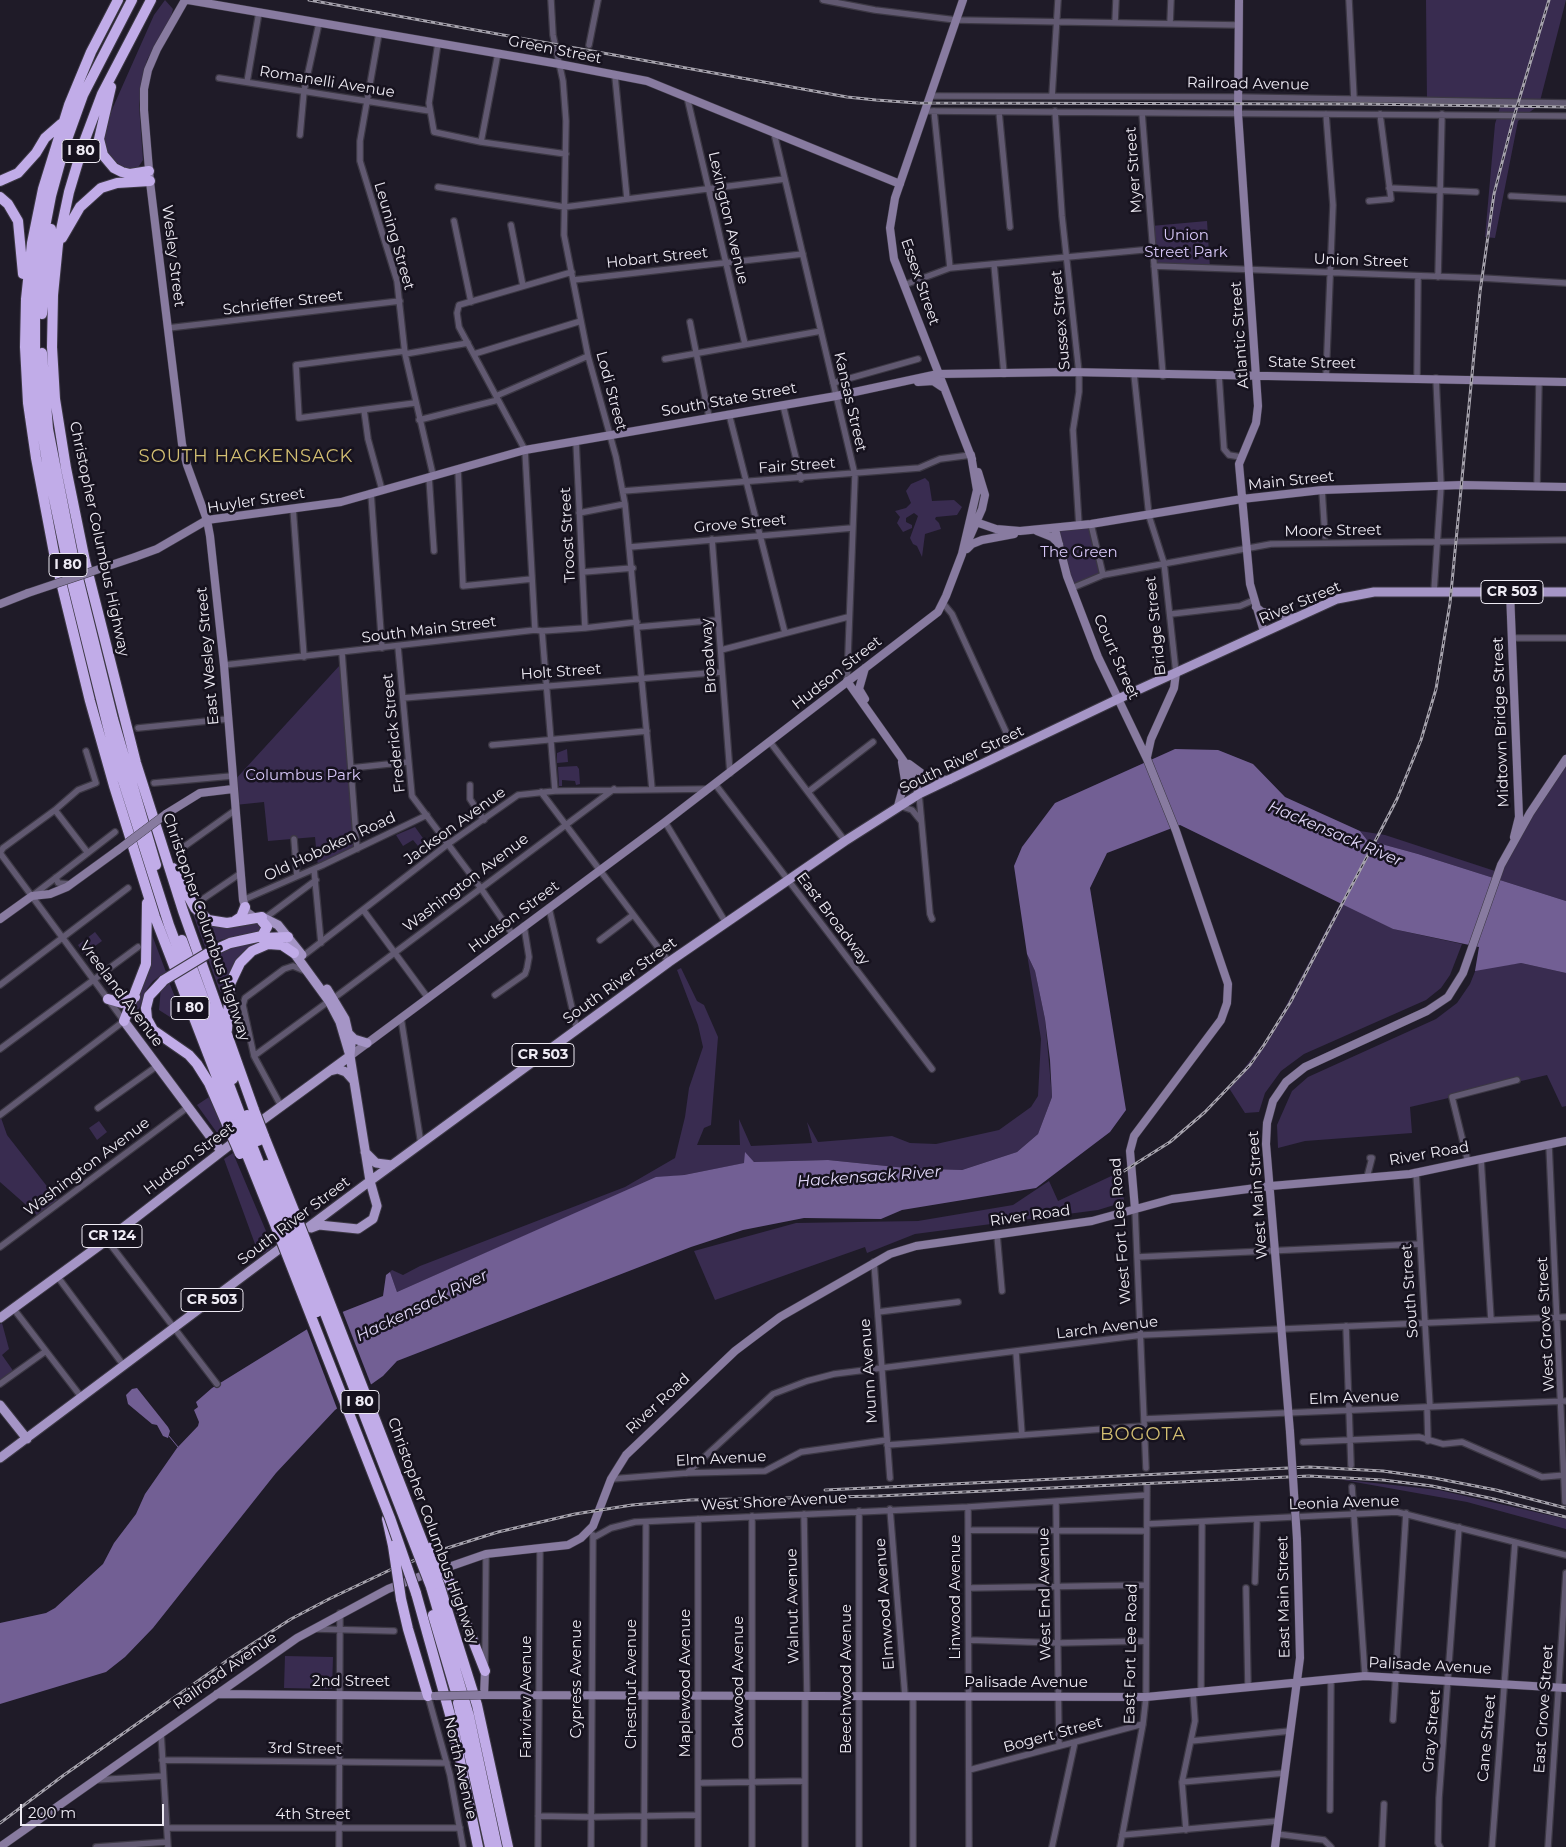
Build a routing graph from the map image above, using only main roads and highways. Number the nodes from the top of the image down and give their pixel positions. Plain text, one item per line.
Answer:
1 (118, 0) edge
2 (187, 0) edge
3 (963, 0) edge
4 (1239, 0) edge
5 (139, 2) edge
6 (117, 62) junction
7 (62, 123) junction
8 (150, 176) junction
9 (0, 181) edge
10 (900, 184) junction
11 (0, 197) edge
12 (58, 244) junction
13 (25, 308) junction
14 (938, 374) junction
15 (1256, 376) junction
16 (907, 380) junction
17 (1566, 382) edge
18 (944, 390) junction
19 (525, 450) joint
20 (971, 455) junction
21 (1566, 487) edge
22 (978, 490) joint
23 (1242, 499) junction
24 (976, 519) junction
25 (207, 520) junction
26 (1055, 529) junction
27 (1032, 530) junction
28 (1020, 531) junction
29 (1059, 545) junction
30 (962, 554) junction
31 (1510, 592) junction
32 (1566, 592) edge
33 (1254, 602) junction
34 (0, 604) edge
35 (1296, 617) junction
36 (1264, 632) junction
37 (865, 668) junction
38 (1176, 672) junction
39 (847, 681) junction
40 (1118, 699) junction
41 (874, 719) junction
42 (1154, 731) junction
43 (1135, 732) junction
44 (901, 756) junction
45 (1147, 759) junction
46 (1566, 759) edge
47 (949, 780) junction
48 (233, 789) junction
49 (920, 794) junction
50 (1161, 794) joint
51 (1518, 802) junction
52 (899, 806) junction
53 (1530, 813) junction
54 (161, 845) junction
55 (1510, 850) junction
56 (147, 892) junction
57 (244, 903) junction
58 (260, 918) junction
59 (0, 919) edge
60 (234, 922) junction
61 (285, 936) junction
62 (253, 939) junction
63 (298, 955) junction
64 (135, 997) junction
65 (108, 999) road end
66 (331, 999) junction
67 (124, 1021) joint
68 (350, 1034) junction
69 (226, 1035) junction
70 (368, 1043) junction
71 (350, 1056) junction
72 (330, 1071) junction
73 (354, 1081) junction
74 (242, 1119) junction
75 (1566, 1141) edge
76 (252, 1145) junction
77 (365, 1150) junction
78 (221, 1151) junction
79 (392, 1166) junction
80 (370, 1181) junction
81 (1271, 1186) junction
82 (1135, 1209) junction
83 (285, 1220) junction
84 (308, 1228) junction
85 (0, 1318) edge
86 (0, 1405) edge
87 (1290, 1432) joint
88 (27, 1439) junction
89 (0, 1458) edge
90 (383, 1501) junction
91 (599, 1512) joint
92 (486, 1554) joint
93 (432, 1587) junction
94 (485, 1671) joint
95 (1297, 1683) junction
96 (1562, 1688) edge
97 (217, 1694) junction
98 (483, 1695) junction
99 (431, 1696) junction
100 (0, 1847) edge
101 (478, 1847) edge
102 (490, 1847) edge
103 (497, 1847) edge
104 (508, 1847) edge
105 (1275, 1847) edge

1 - 7 highway, Christopher Columbus Highway / I 80
2 - 8 main road, Wesley Street
2 - 10 main road, Green Street
3 - 10 main road, Essex Street
4 - 15 main road, Atlantic Street
5 - 6 highway, Christopher Columbus Highway / I 80
5 - 74 highway, Christopher Columbus Highway / I 80
6 - 8 highway
6 - 12 highway, Christopher Columbus Highway / I 80
7 - 9 highway
7 - 13 highway, Christopher Columbus Highway / I 80
8 - 12 highway
8 - 25 main road, Wesley Street
10 - 14 main road, Essex Street
11 - 13 highway
12 - 54 highway, Christopher Columbus Highway / I 80
13 - 56 highway, Christopher Columbus Highway / I 80
14 - 15 main road, State Street
14 - 16 main road, South State Street
14 - 18 main road, Essex Street
15 - 17 main road, State Street
15 - 23 main road, Atlantic Street
16 - 18 main road
16 - 19 main road, South State Street
18 - 20 main road, Essex Street
19 - 25 main road, Huyler Street
20 - 22 main road, Essex Street
20 - 24 main road, Essex Street
21 - 23 main road, Main Street
22 - 24 main road, Hudson Street / CR 124
23 - 26 main road, Main Street
23 - 33 main road, Atlantic Street
24 - 28 main road, Main Street
24 - 30 main road, Hudson Street / CR 124
25 - 34 main road, Huyler Street, bridge
25 - 48 main road, East Wesley Street
26 - 27 main road, Main Street
26 - 29 main road, Court Street
27 - 28 main road, Main Street
27 - 29 main road
28 - 30 main road, Main Street
29 - 40 main road, Court Street
30 - 37 main road, Hudson Street / CR 124
31 - 32 main road, River Street / CR 503
31 - 35 main road, River Street / CR 503
31 - 51 main road, Midtown Bridge Street
33 - 35 main road
33 - 36 main road, Atlantic Street
35 - 36 main road, River Street / CR 503
36 - 38 main road, River Street / CR 503
37 - 39 main road, Hudson Street / CR 124
37 - 41 main road
38 - 40 main road, River Street / CR 503
38 - 42 main road, Bridge Street
39 - 41 main road
39 - 70 main road, Hudson Street / CR 124
40 - 43 main road, Court Street
40 - 47 main road, South River Street / CR 503
41 - 44 main road
42 - 43 main road
42 - 45 main road, Bridge Street
43 - 45 main road, Court Street
44 - 47 main road
44 - 49 main road
44 - 52 main road
45 - 50 main road, Court Street
46 - 53 main road
47 - 49 main road, South River Street / CR 503
48 - 57 main road, East Wesley Street
48 - 59 main road, bridge
49 - 52 main road, South River Street / CR 503
50 - 82 main road, West Fort Lee Road
51 - 53 main road
51 - 55 main road, Midtown Bridge Street
52 - 79 main road, South River Street / CR 503
53 - 55 main road
54 - 60 highway
54 - 69 highway, Christopher Columbus Highway / I 80
55 - 81 main road, West Main Street
56 - 64 highway
56 - 74 highway, Christopher Columbus Highway / I 80
57 - 58 main road
57 - 60 highway
58 - 60 highway
58 - 61 main road
58 - 62 highway
61 - 62 highway
61 - 63 main road
62 - 74 highway, bridge
63 - 66 main road
63 - 66 main road
63 - 69 highway
64 - 65 highway
64 - 67 highway
66 - 68 main road
66 - 71 main road
67 - 78 main road, Vreeland Avenue
68 - 70 main road
68 - 71 main road
69 - 74 highway, Christopher Columbus Highway / I 80
70 - 71 main road, Hudson Street / CR 124
71 - 72 main road, Hudson Street / CR 124
71 - 73 main road
72 - 73 main road
72 - 78 main road, Hudson Street / CR 124
73 - 77 main road
74 - 76 highway, Christopher Columbus Highway / I 80, bridge
74 - 76 highway, bridge
75 - 81 main road, River Road
76 - 83 highway, Christopher Columbus Highway / I 80
76 - 83 highway, Christopher Columbus Highway / I 80
77 - 79 main road
77 - 80 main road
78 - 85 main road, Hudson Street / CR 124
79 - 80 main road, South River Street / CR 503
80 - 84 main road, South River Street / CR 503
80 - 84 main road
81 - 82 main road, River Road
81 - 87 main road, West Main Street
82 - 91 main road, River Road
83 - 90 highway, Christopher Columbus Highway / I 80, bridge
83 - 93 highway, Christopher Columbus Highway / I 80, bridge
83 - 93 highway, Christopher Columbus Highway / I 80, bridge
84 - 88 main road, South River Street / CR 503
86 - 88 main road
87 - 95 main road, East Main Street, bridge
88 - 89 main road, South River Street
90 - 93 highway, Christopher Columbus Highway / I 80, bridge
90 - 99 highway, bridge
91 - 92 main road, Cypress Avenue
92 - 97 main road, Railroad Avenue
93 - 94 highway
93 - 101 highway, Christopher Columbus Highway / I 80
93 - 102 highway, Christopher Columbus Highway / I 80
93 - 103 highway, Christopher Columbus Highway / I 80
93 - 104 highway, Christopher Columbus Highway / I 80
94 - 98 main road
95 - 96 main road, Palisade Avenue
95 - 98 main road, Palisade Avenue
95 - 105 main road, East Main Street
97 - 99 main road, 2nd Street
97 - 100 main road, Railroad Avenue
98 - 99 main road, 2nd Street, bridge

